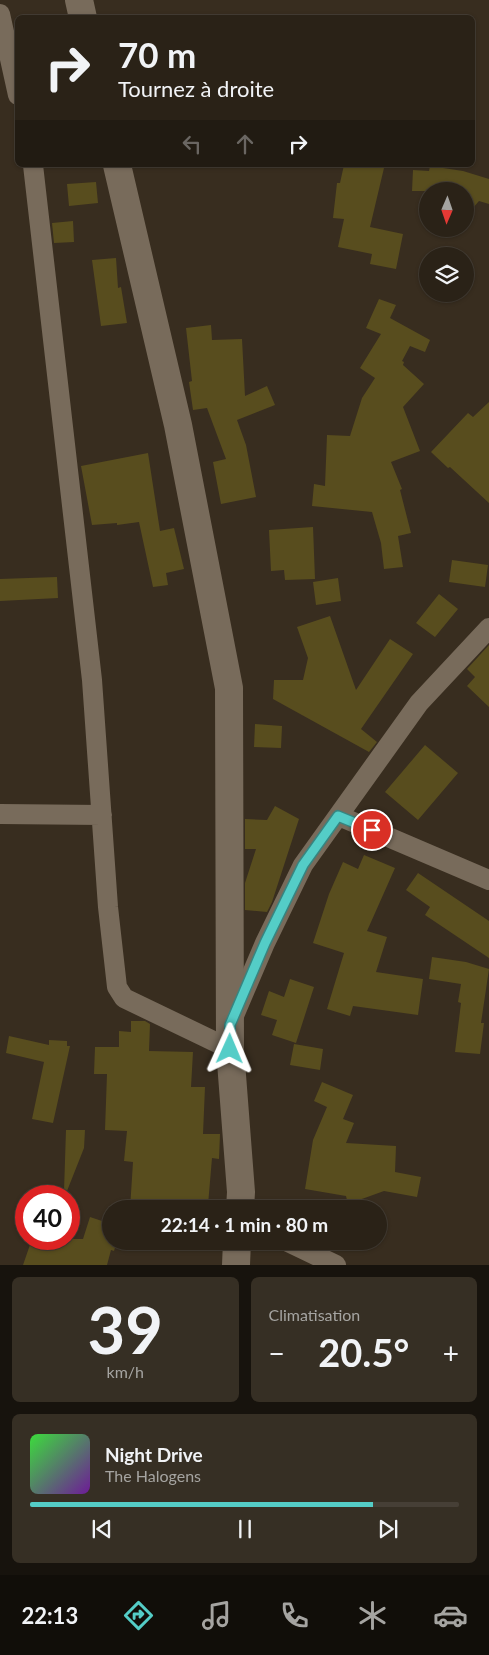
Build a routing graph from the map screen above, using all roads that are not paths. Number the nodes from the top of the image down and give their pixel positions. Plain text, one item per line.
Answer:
1 (79, 0) edge
2 (0, 14) edge
3 (82, 15) edge
4 (15, 82) edge
5 (33, 167) edge
6 (117, 167) edge
7 (489, 628) edge
8 (0, 814) edge
9 (102, 815) junction
10 (338, 816) junction
11 (489, 880) edge
12 (230, 1037) junction
13 (246, 1200) edge
14 (237, 1250) edge
15 (305, 1250) edge
16 (236, 1265) edge
17 (336, 1265) edge

1 - 3 street
2 - 4 street
5 - 9 street
6 - 12 street
7 - 10 street
8 - 9 street
9 - 12 street
10 - 11 street
10 - 12 street
12 - 13 street
14 - 16 street
15 - 17 street

